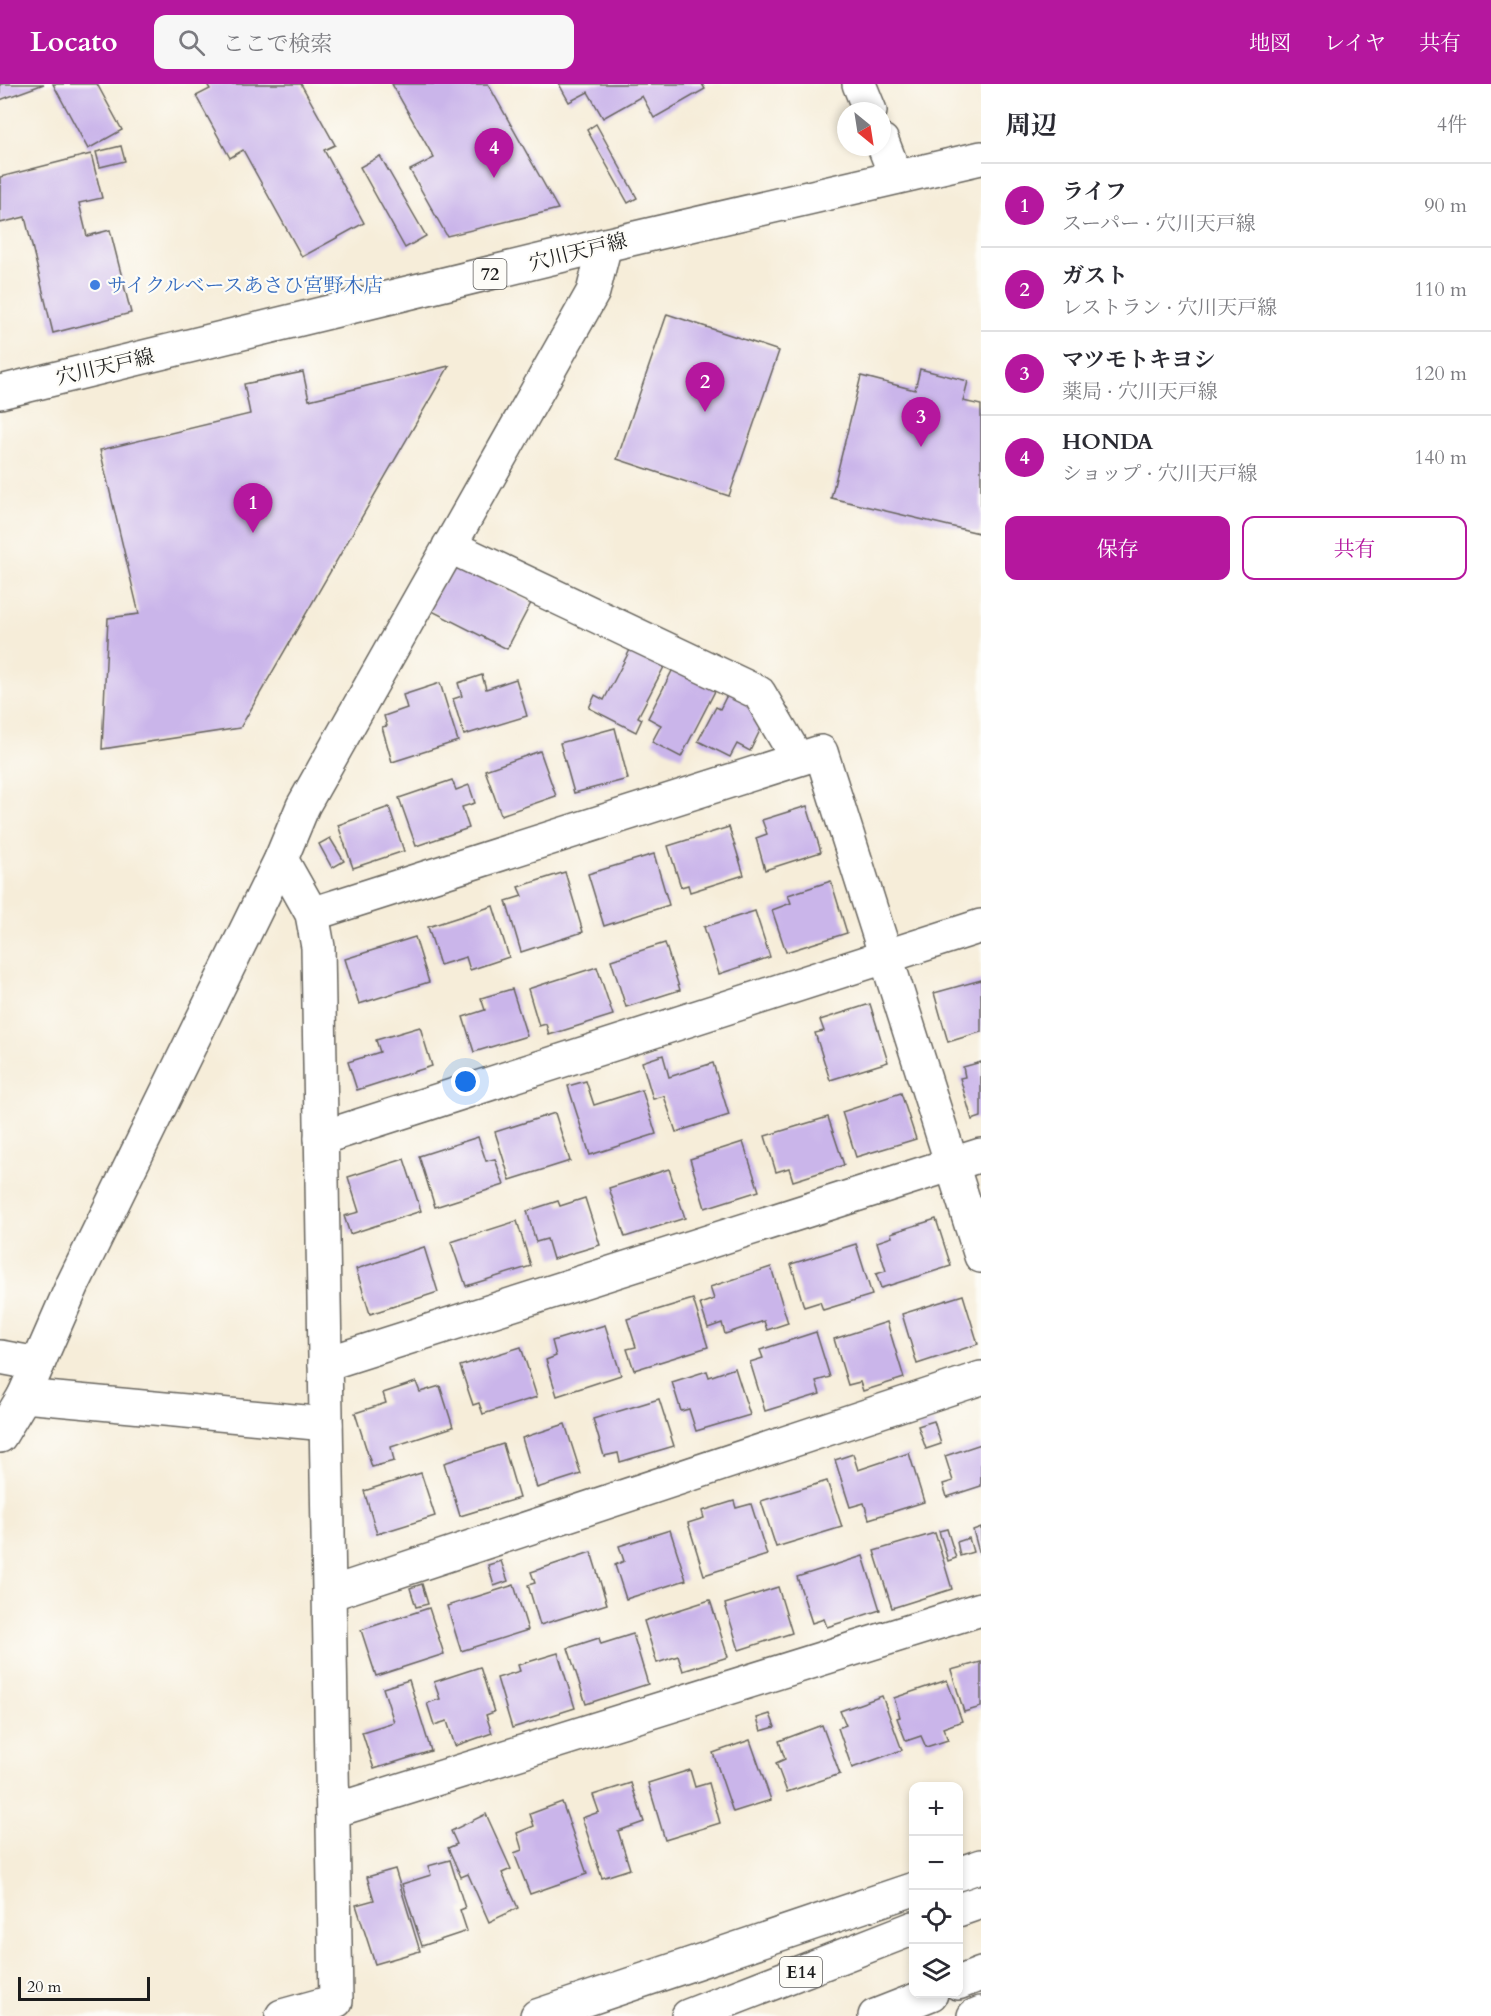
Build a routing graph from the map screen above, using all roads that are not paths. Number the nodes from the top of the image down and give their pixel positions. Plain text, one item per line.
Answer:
1 (859, 84) edge
2 (866, 102) edge
3 (888, 156) edge
4 (981, 158) edge
5 (896, 177) junction
6 (605, 245) junction
7 (0, 392) edge
8 (448, 546) junction
9 (797, 758) junction
10 (281, 859) junction
11 (312, 914) junction
12 (981, 926) edge
13 (885, 956) junction
14 (321, 1138) junction
15 (966, 1160) edge
16 (981, 1256) edge
17 (0, 1357) edge
18 (38, 1364) junction
19 (325, 1364) junction
20 (981, 1378) edge
21 (24, 1396) junction
22 (326, 1424) junction
23 (0, 1436) edge
24 (329, 1594) junction
25 (981, 1609) edge
26 (333, 1811) junction
27 (981, 1866) edge
28 (963, 1872) edge
29 (911, 1890) edge
30 (981, 1902) edge
31 (963, 1909) edge
32 (909, 1930) edge
33 (981, 1974) edge
34 (963, 1981) edge
35 (921, 1998) edge
36 (981, 2013) edge
37 (282, 2016) edge
38 (537, 2016) edge
39 (688, 2016) edge
40 (874, 2016) edge
41 (974, 2016) edge

1 - 2 main road
3 - 5 main road
4 - 5 main road, 穴川天戸線 / 72
5 - 6 main road, 穴川天戸線 / 72
6 - 7 main road, 穴川天戸線 / 72
6 - 8 main road
8 - 9 main road
8 - 10 main road
9 - 11 main road
9 - 13 main road
10 - 11 main road
10 - 18 main road
11 - 14 main road
12 - 13 main road
13 - 14 main road
13 - 15 main road
14 - 19 main road
15 - 16 main road
15 - 19 main road
17 - 18 main road
18 - 21 main road
19 - 22 main road
20 - 24 main road
21 - 22 main road
21 - 23 main road
22 - 24 main road
24 - 26 main road
25 - 26 main road
26 - 37 main road
27 - 28 main road
29 - 38 main road
30 - 31 main road
32 - 39 main road, E14
33 - 34 main road
35 - 40 main road
36 - 41 main road

